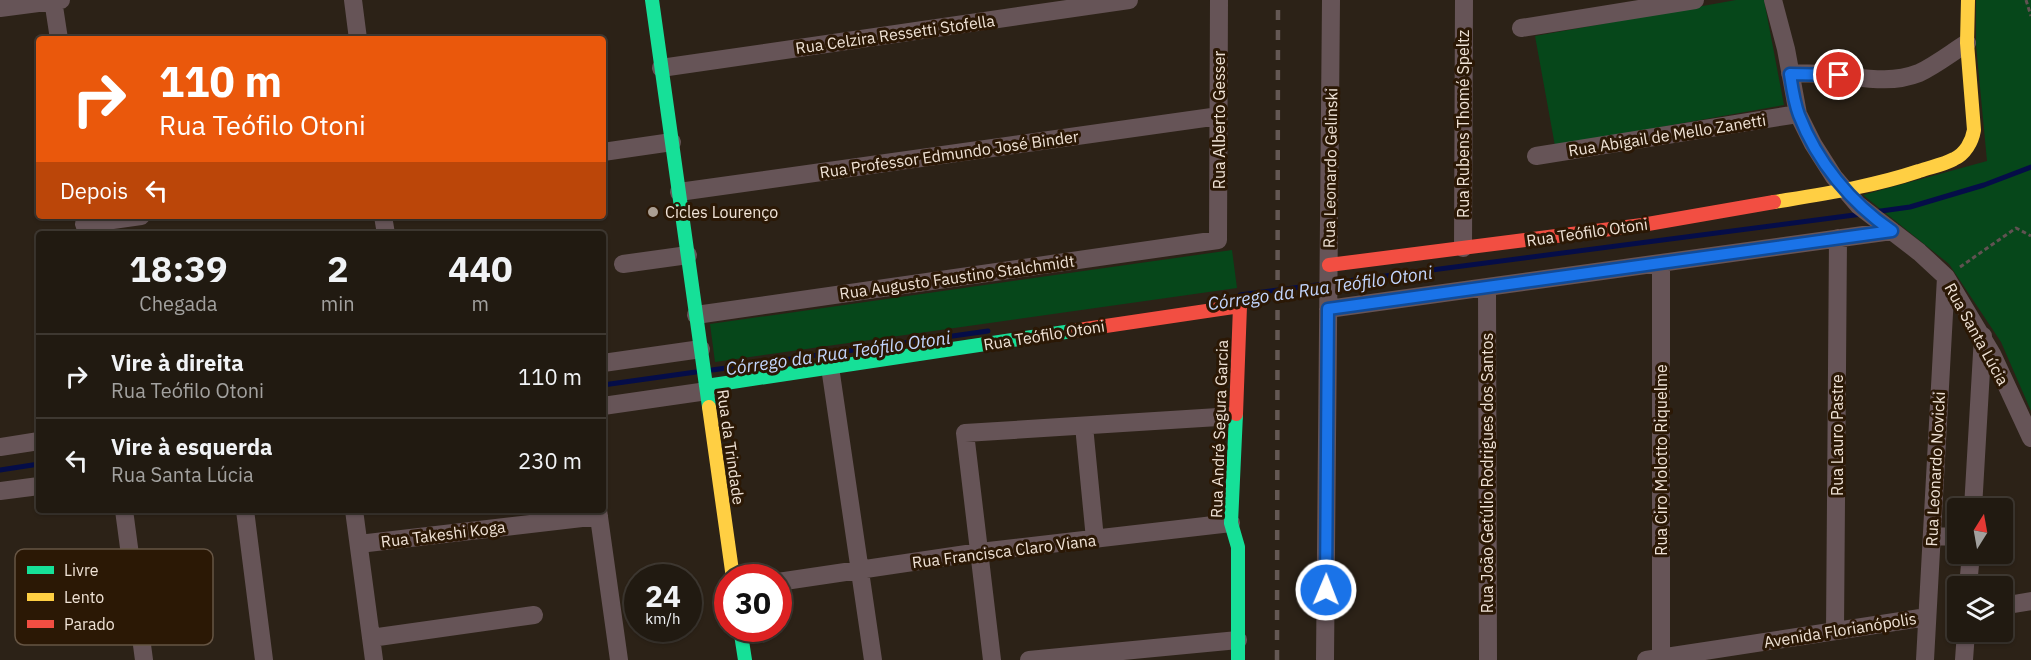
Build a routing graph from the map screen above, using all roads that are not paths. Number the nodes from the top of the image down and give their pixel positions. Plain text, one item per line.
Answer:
1 (56, 0) edge
2 (353, 0) edge
3 (652, 0) edge
4 (1129, 0) edge
5 (1219, 0) edge
6 (1331, 0) edge
7 (1464, 0) edge
8 (1695, 0) edge
9 (1773, 0) edge
10 (1968, 0) edge
11 (1591, 8) edge
12 (0, 9) edge
13 (1521, 28) dead end
14 (59, 36) edge
15 (358, 36) edge
16 (1967, 43) junction
17 (661, 68) junction
18 (1790, 74) junction
19 (1798, 114) junction
20 (1219, 116) junction
21 (672, 142) junction
22 (606, 152) edge
23 (1536, 156) dead end
24 (1845, 190) junction
25 (679, 192) junction
26 (122, 219) edge
27 (84, 225) edge
28 (1892, 231) junction
29 (1838, 238) junction
30 (1218, 240) joint
31 (1463, 248) junction
32 (688, 255) junction
33 (1661, 263) junction
34 (623, 264) dead end
35 (1329, 270) junction
36 (1946, 277) junction
37 (1487, 287) junction
38 (1328, 305) junction
39 (1240, 306) joint
40 (696, 315) junction
41 (1983, 336) junction
42 (701, 349) junction
43 (606, 363) edge
44 (830, 367) junction
45 (707, 388) junction
46 (606, 405) edge
47 (1234, 416) junction
48 (1084, 426) junction
49 (2031, 438) edge
50 (36, 441) edge
51 (0, 447) edge
52 (36, 486) edge
53 (0, 491) edge
54 (1974, 498) edge
55 (124, 513) edge
56 (245, 513) edge
57 (354, 513) edge
58 (598, 513) edge
59 (1231, 523) junction
60 (1932, 536) junction
61 (1947, 537) edge
62 (1095, 539) junction
63 (359, 544) junction
64 (129, 549) edge
65 (980, 552) junction
66 (731, 564) edge
67 (860, 570) junction
68 (792, 580) edge
69 (2031, 601) edge
70 (2013, 604) edge
71 (534, 615) dead end
72 (1927, 617) junction
73 (1835, 631) junction
74 (372, 638) junction
75 (1238, 640) junction
76 (742, 642) edge
77 (1965, 642) edge
78 (142, 645) edge
79 (1653, 659) edge
80 (144, 660) edge
81 (264, 660) edge
82 (374, 660) edge
83 (619, 660) edge
84 (745, 660) edge
85 (873, 660) edge
86 (992, 660) edge
87 (1029, 660) edge
88 (1238, 660) edge
89 (1326, 660) edge
90 (1488, 660) edge
91 (1925, 660) edge
92 (1964, 660) edge

1 - 12 street
1 - 14 street
2 - 15 street
3 - 17 street, Rua da Trindade
4 - 17 street, Rua Celzira Ressetti Stofella
5 - 20 street, Rua Alberto Gesser
6 - 35 street, Rua Leonardo Gelinski
7 - 31 street, Rua Rubens Thomé Speltz
8 - 11 street
9 - 18 street, Rua Santa Lúcia
10 - 16 street, Rua Teófilo Otoni
11 - 13 street
16 - 18 street
16 - 24 street, Rua Teófilo Otoni
17 - 21 street, Rua da Trindade
18 - 19 street, Rua Santa Lúcia
19 - 23 street, Rua Abigail de Mello Zanetti
19 - 24 street, Rua Santa Lúcia
20 - 25 street, Rua Professor Edmundo José Binder
20 - 30 street, Rua Alberto Gesser
21 - 22 street
21 - 25 street, Rua da Trindade
24 - 28 street, Rua Santa Lúcia
24 - 31 street, Rua Teófilo Otoni
25 - 32 street, Rua da Trindade
26 - 27 street
28 - 29 street
28 - 36 street, Rua Santa Lúcia
29 - 33 street
29 - 73 street, Rua Lauro Pastre
30 - 40 street, Rua Augusto Faustino Stalchmidt
31 - 35 street, Rua Teófilo Otoni
32 - 34 street
32 - 40 street, Rua da Trindade
33 - 37 street
33 - 79 street, Rua Ciro Molotto Riquelme
35 - 38 street, Rua Leonardo Gelinski
36 - 41 street, Rua Santa Lúcia
36 - 60 street, Rua Leonardo Novicki
37 - 38 street
37 - 90 street, Rua João Getúlio Rodrigues dos Santos
38 - 89 street, Rua Leonardo Gelinski
39 - 44 street, Rua Teófilo Otoni
39 - 47 street, Rua André Segura Garcia
40 - 42 street, Rua da Trindade
41 - 49 street, Rua Santa Lúcia
41 - 54 street
42 - 43 street
42 - 45 street, Rua da Trindade
44 - 45 street, Rua Teófilo Otoni
44 - 67 street
45 - 46 street, Rua Teófilo Otoni
45 - 66 street, Rua da Trindade
47 - 48 street
47 - 59 street, Rua André Segura Garcia
48 - 62 street
48 - 65 street
50 - 51 street
52 - 53 street
55 - 64 street
56 - 81 street
57 - 63 street
58 - 63 street, Rua Takeshi Koga
58 - 83 street
59 - 62 street, Rua Francisca Claro Viana
59 - 75 street, Rua André Segura Garcia
60 - 61 street
60 - 72 street, Rua Leonardo Novicki
62 - 65 street, Rua Francisca Claro Viana
63 - 74 street
65 - 67 street, Rua Francisca Claro Viana
65 - 86 street
67 - 68 street, Rua Francisca Claro Viana
67 - 85 street
69 - 70 street
71 - 74 street
72 - 73 street, Avenida Florianópolis
72 - 91 street, Rua Leonardo Novicki
73 - 79 street, Avenida Florianópolis
74 - 82 street
75 - 87 street
75 - 88 street, Rua André Segura Garcia
76 - 84 street
77 - 92 street
78 - 80 street

